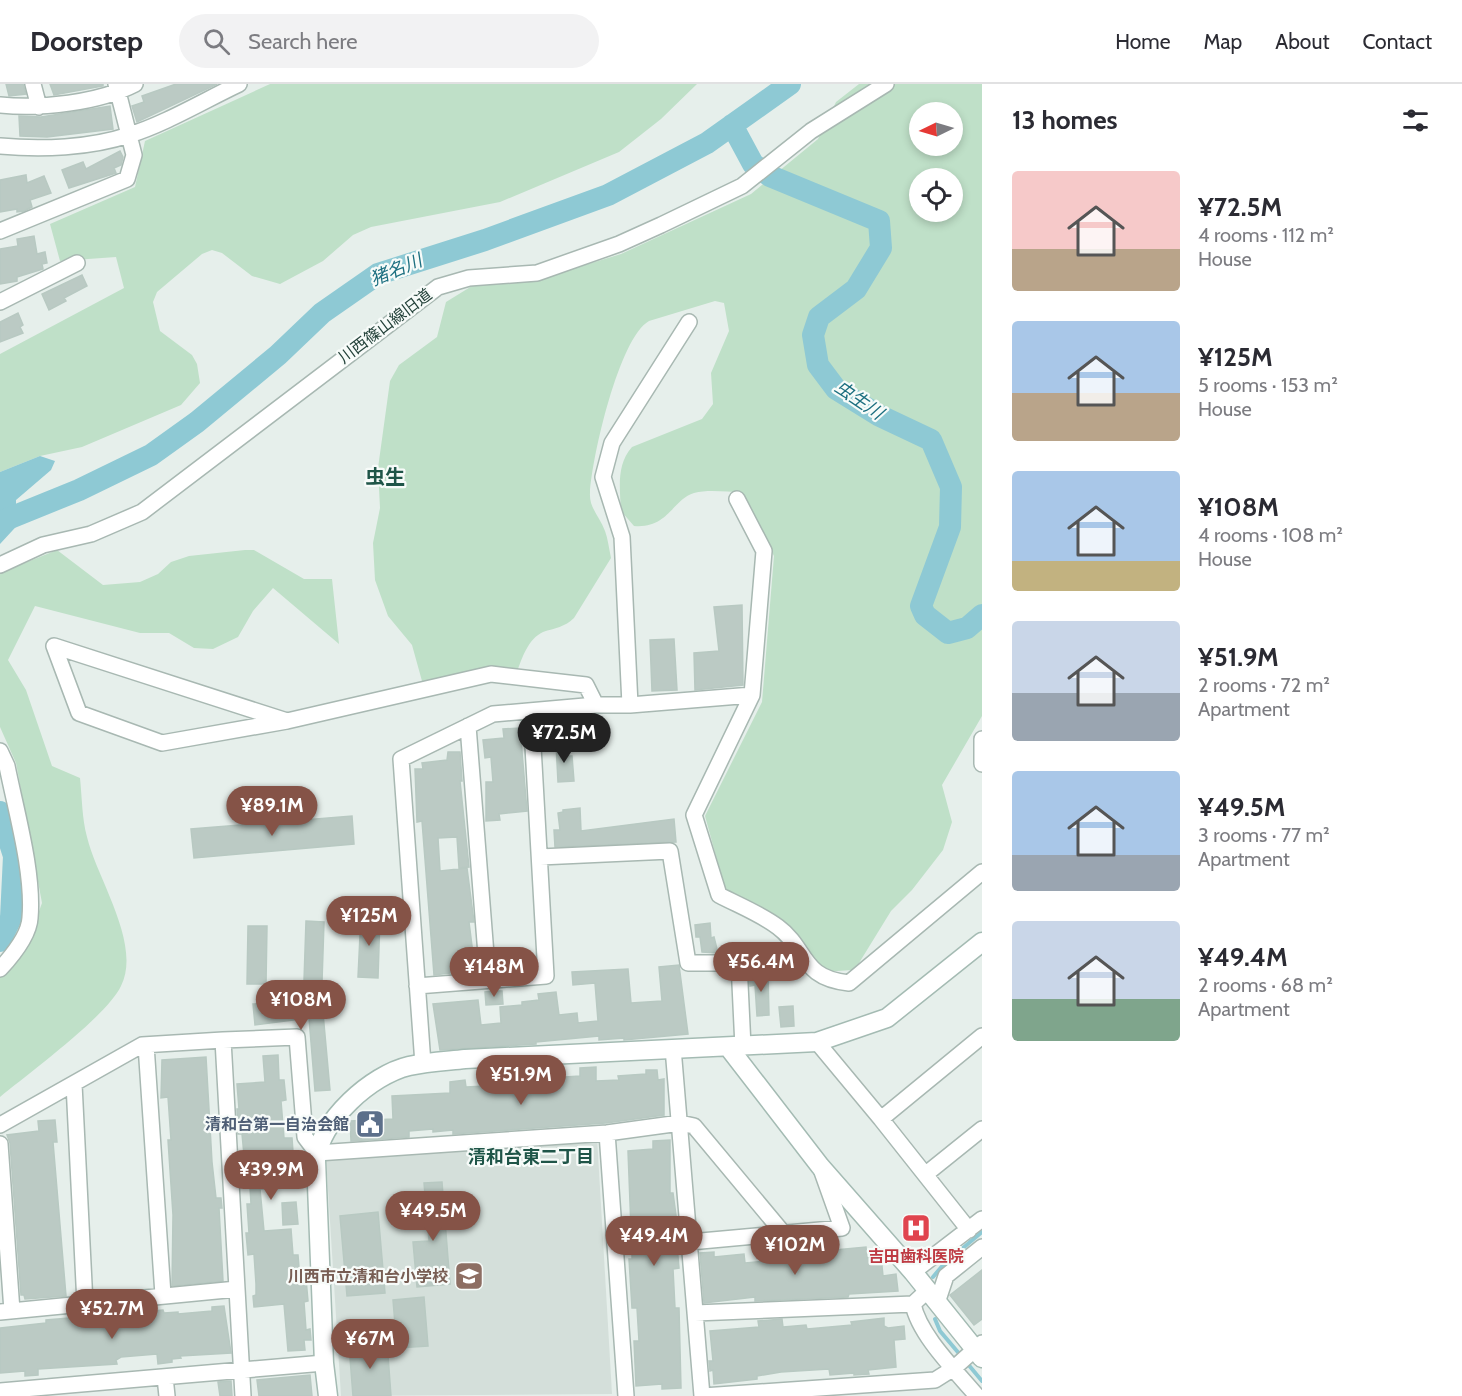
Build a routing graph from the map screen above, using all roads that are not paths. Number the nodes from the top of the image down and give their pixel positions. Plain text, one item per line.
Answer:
1 (33, 84) edge
2 (135, 84) edge
3 (239, 84) edge
4 (886, 84) edge
5 (118, 88) edge
6 (0, 105) edge
7 (39, 107) junction
8 (130, 135) junction
9 (0, 146) edge
10 (0, 231) edge
11 (77, 263) dead end
12 (0, 302) edge
13 (689, 322) dead end
14 (737, 499) dead end
15 (0, 564) edge
16 (752, 695) junction
17 (596, 705) junction
18 (630, 705) junction
19 (531, 711) junction
20 (287, 721) junction
21 (468, 726) junction
22 (982, 739) edge
23 (0, 751) edge
24 (982, 764) edge
25 (540, 857) junction
26 (982, 872) edge
27 (982, 942) edge
28 (0, 969) edge
29 (488, 980) junction
30 (417, 986) junction
31 (982, 1036) edge
32 (223, 1040) junction
33 (817, 1042) junction
34 (146, 1045) junction
35 (736, 1047) junction
36 (673, 1048) junction
37 (423, 1064) junction
38 (74, 1084) junction
39 (881, 1119) junction
40 (680, 1123) junction
41 (0, 1125) edge
42 (982, 1129) edge
43 (607, 1133) junction
44 (0, 1144) edge
45 (317, 1153) junction
46 (820, 1166) junction
47 (926, 1174) junction
48 (982, 1219) edge
49 (969, 1230) junction
50 (784, 1234) junction
51 (690, 1242) junction
52 (982, 1247) edge
53 (913, 1272) junction
54 (237, 1288) junction
55 (163, 1294) junction
56 (932, 1297) junction
57 (85, 1304) junction
58 (913, 1304) junction
59 (6, 1312) edge
60 (695, 1313) junction
61 (977, 1351) edge
62 (324, 1363) junction
63 (956, 1367) junction
64 (240, 1371) junction
65 (165, 1377) junction
66 (86, 1390) edge
67 (8, 1392) edge
68 (798, 1392) edge
69 (167, 1396) edge
70 (243, 1396) edge
71 (328, 1396) edge
72 (626, 1396) edge
73 (703, 1396) edge
74 (977, 1396) edge

1 - 7 street
2 - 5 street
3 - 8 street
4 - 15 street, 川西篠山線旧道
5 - 7 street
5 - 8 street
6 - 7 street
8 - 9 street
8 - 10 street
11 - 12 street
13 - 18 street
14 - 16 street
16 - 18 street
16 - 26 street
17 - 18 street
17 - 19 street
17 - 20 street
19 - 21 street
19 - 25 street
20 - 20 street
21 - 29 street
21 - 30 street
22 - 24 street
23 - 28 street
25 - 29 street
25 - 35 street
27 - 33 street
29 - 30 street
30 - 37 street
31 - 39 street
32 - 34 street
32 - 45 street
32 - 54 street
33 - 35 street
33 - 39 street
34 - 38 street
34 - 55 street
35 - 36 street
35 - 46 street
36 - 37 street
36 - 40 street
37 - 45 street
38 - 41 street
38 - 57 street
39 - 47 street
40 - 43 street
40 - 50 street
40 - 51 street
42 - 47 street
43 - 45 street
43 - 72 street
44 - 59 street
45 - 62 street
46 - 50 street
46 - 53 street
47 - 49 street
48 - 49 street
49 - 53 street
50 - 51 street
51 - 60 street
52 - 56 street
53 - 56 street
54 - 55 street
54 - 64 street
55 - 57 street
56 - 58 street
56 - 61 street
57 - 59 street
58 - 60 street
58 - 63 street
60 - 73 street
61 - 63 street
62 - 64 street
62 - 71 street
63 - 68 street
63 - 74 street
64 - 65 street
64 - 70 street
65 - 66 street
65 - 69 street
66 - 67 street
68 - 73 street

